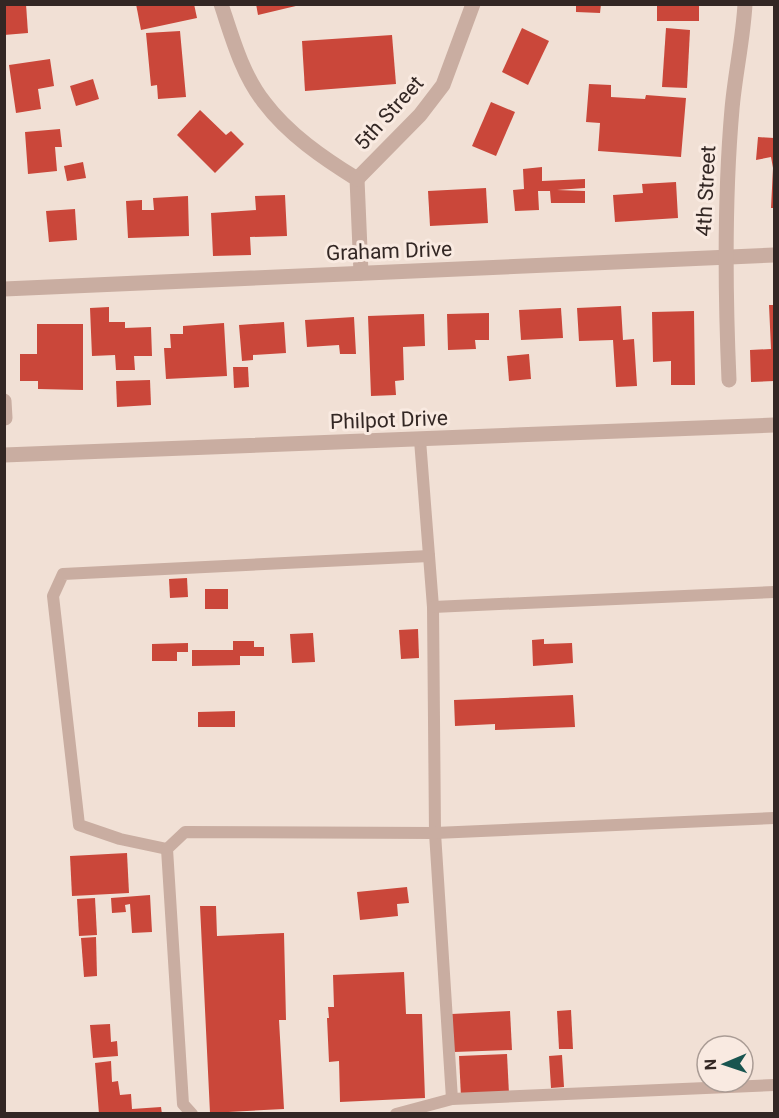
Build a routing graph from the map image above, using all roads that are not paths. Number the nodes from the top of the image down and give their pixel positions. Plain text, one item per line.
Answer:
1 (221, 4) edge
2 (474, 4) edge
3 (744, 4) edge
4 (357, 179) junction
5 (774, 255) edge
6 (724, 257) junction
7 (361, 273) junction
8 (4, 289) edge
9 (729, 380) dead end
10 (4, 401) edge
11 (5, 418) edge
12 (774, 425) edge
13 (420, 440) junction
14 (4, 455) edge
15 (429, 556) junction
16 (774, 592) edge
17 (433, 607) junction
18 (774, 818) edge
19 (435, 833) junction
20 (167, 849) junction
21 (774, 1085) edge
22 (452, 1099) junction
23 (192, 1113) edge
24 (396, 1113) edge

1 - 4 street
2 - 4 street, 5th Street
3 - 6 street, 4th Street
4 - 7 street
5 - 6 street, Graham Drive
6 - 7 street, Graham Drive
6 - 9 street, 4th Street
7 - 8 street, Graham Drive
10 - 11 street
12 - 13 street, Philpot Drive
13 - 14 street, Philpot Drive
13 - 15 lane
15 - 17 lane
15 - 20 lane
16 - 17 lane
17 - 19 lane
18 - 19 lane
19 - 20 lane
19 - 22 lane
20 - 23 lane
21 - 22 lane
22 - 24 lane

